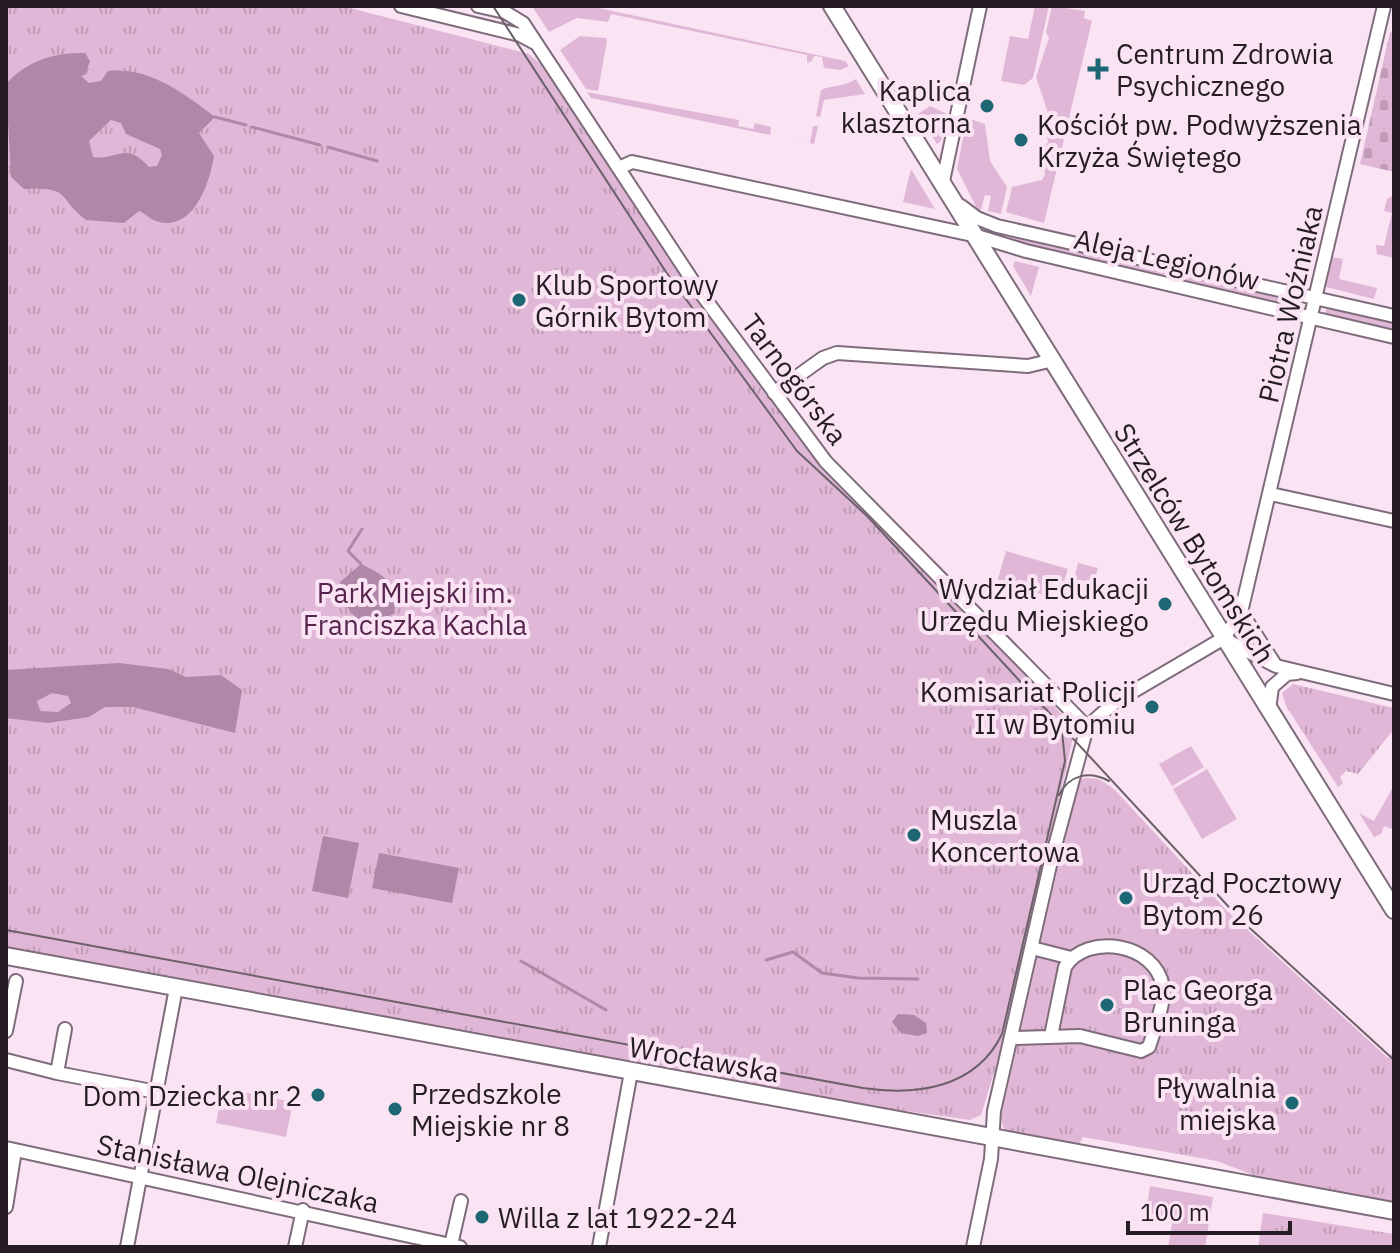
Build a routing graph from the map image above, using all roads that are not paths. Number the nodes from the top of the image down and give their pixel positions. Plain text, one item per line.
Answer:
1 (401, 6) edge
2 (478, 6) edge
3 (832, 6) edge
4 (980, 6) edge
5 (1384, 6) edge
6 (538, 45) junction
7 (619, 168) junction
8 (943, 181) junction
9 (956, 200) junction
10 (997, 226) junction
11 (943, 228) junction
12 (977, 236) junction
13 (1026, 251) junction
14 (1175, 266) junction
15 (998, 270) junction
16 (1172, 283) junction
17 (1317, 298) junction
18 (1394, 316) edge
19 (1311, 318) junction
20 (1394, 337) edge
21 (1053, 360) junction
22 (774, 393) junction
23 (1271, 494) junction
24 (1394, 521) edge
25 (1241, 612) junction
26 (1224, 638) junction
27 (1276, 666) junction
28 (1301, 673) junction
29 (1394, 694) edge
30 (1269, 711) junction
31 (1087, 727) junction
32 (1394, 910) edge
33 (1032, 948) junction
34 (6, 956) edge
35 (1071, 958) junction
36 (16, 981) dead end
37 (176, 988) junction
38 (65, 1029) dead end
39 (6, 1031) edge
40 (1051, 1036) junction
41 (1013, 1038) junction
42 (6, 1060) edge
43 (631, 1072) junction
44 (57, 1073) junction
45 (157, 1092) junction
46 (992, 1138) junction
47 (10, 1149) edge
48 (140, 1175) junction
49 (461, 1201) dead end
50 (6, 1207) edge
51 (303, 1210) junction
52 (1389, 1211) edge
53 (455, 1246) edge
54 (127, 1247) edge
55 (295, 1247) edge
56 (599, 1247) edge
57 (973, 1247) edge

1 - 6 street
2 - 6 street, Tarnogórska
3 - 8 main road, Strzelców Bytomskich
4 - 8 street
5 - 17 street, Piotra Woźniaka
6 - 7 street, Tarnogórska
7 - 11 street, Aleja Legionów
7 - 22 street, Tarnogórska
8 - 9 main road, Strzelców Bytomskich
9 - 10 street, Aleja Legionów
9 - 11 street
9 - 12 main road, Strzelców Bytomskich
10 - 12 street
10 - 14 street, Aleja Legionów
11 - 12 street, Aleja Legionów
12 - 13 street, Aleja Legionów
12 - 15 main road, Strzelców Bytomskich
13 - 15 street
13 - 16 street, Aleja Legionów
14 - 16 street
14 - 17 street, Aleja Legionów
15 - 21 main road, Strzelców Bytomskich
16 - 19 street, Aleja Legionów
17 - 18 street, Aleja Legionów
17 - 19 street, Piotra Woźniaka
19 - 20 street, Aleja Legionów
19 - 23 street, Piotra Woźniaka
21 - 22 street
21 - 26 main road, Strzelców Bytomskich
22 - 31 street, Tarnogórska
23 - 24 street
23 - 25 street, Piotra Woźniaka
25 - 26 street, Piotra Woźniaka
25 - 27 street
26 - 27 street
26 - 30 main road, Strzelców Bytomskich
26 - 31 street
27 - 28 street
28 - 29 street
28 - 30 street
30 - 32 main road, Strzelców Bytomskich
31 - 33 street
33 - 35 street
33 - 41 street
34 - 37 main road, Wrocławska
35 - 40 street
35 - 40 street
36 - 39 street
37 - 43 main road, Wrocławska
37 - 45 street
38 - 44 street
40 - 41 street
41 - 46 street
42 - 44 street
43 - 46 main road, Wrocławska
43 - 56 street
44 - 45 street
45 - 48 street
46 - 52 main road, Wrocławska
46 - 57 street
47 - 48 street, Stanisława Olejniczaka
47 - 50 street
48 - 51 street, Stanisława Olejniczaka
48 - 54 street
49 - 53 street
51 - 53 street, Stanisława Olejniczaka
51 - 55 street

